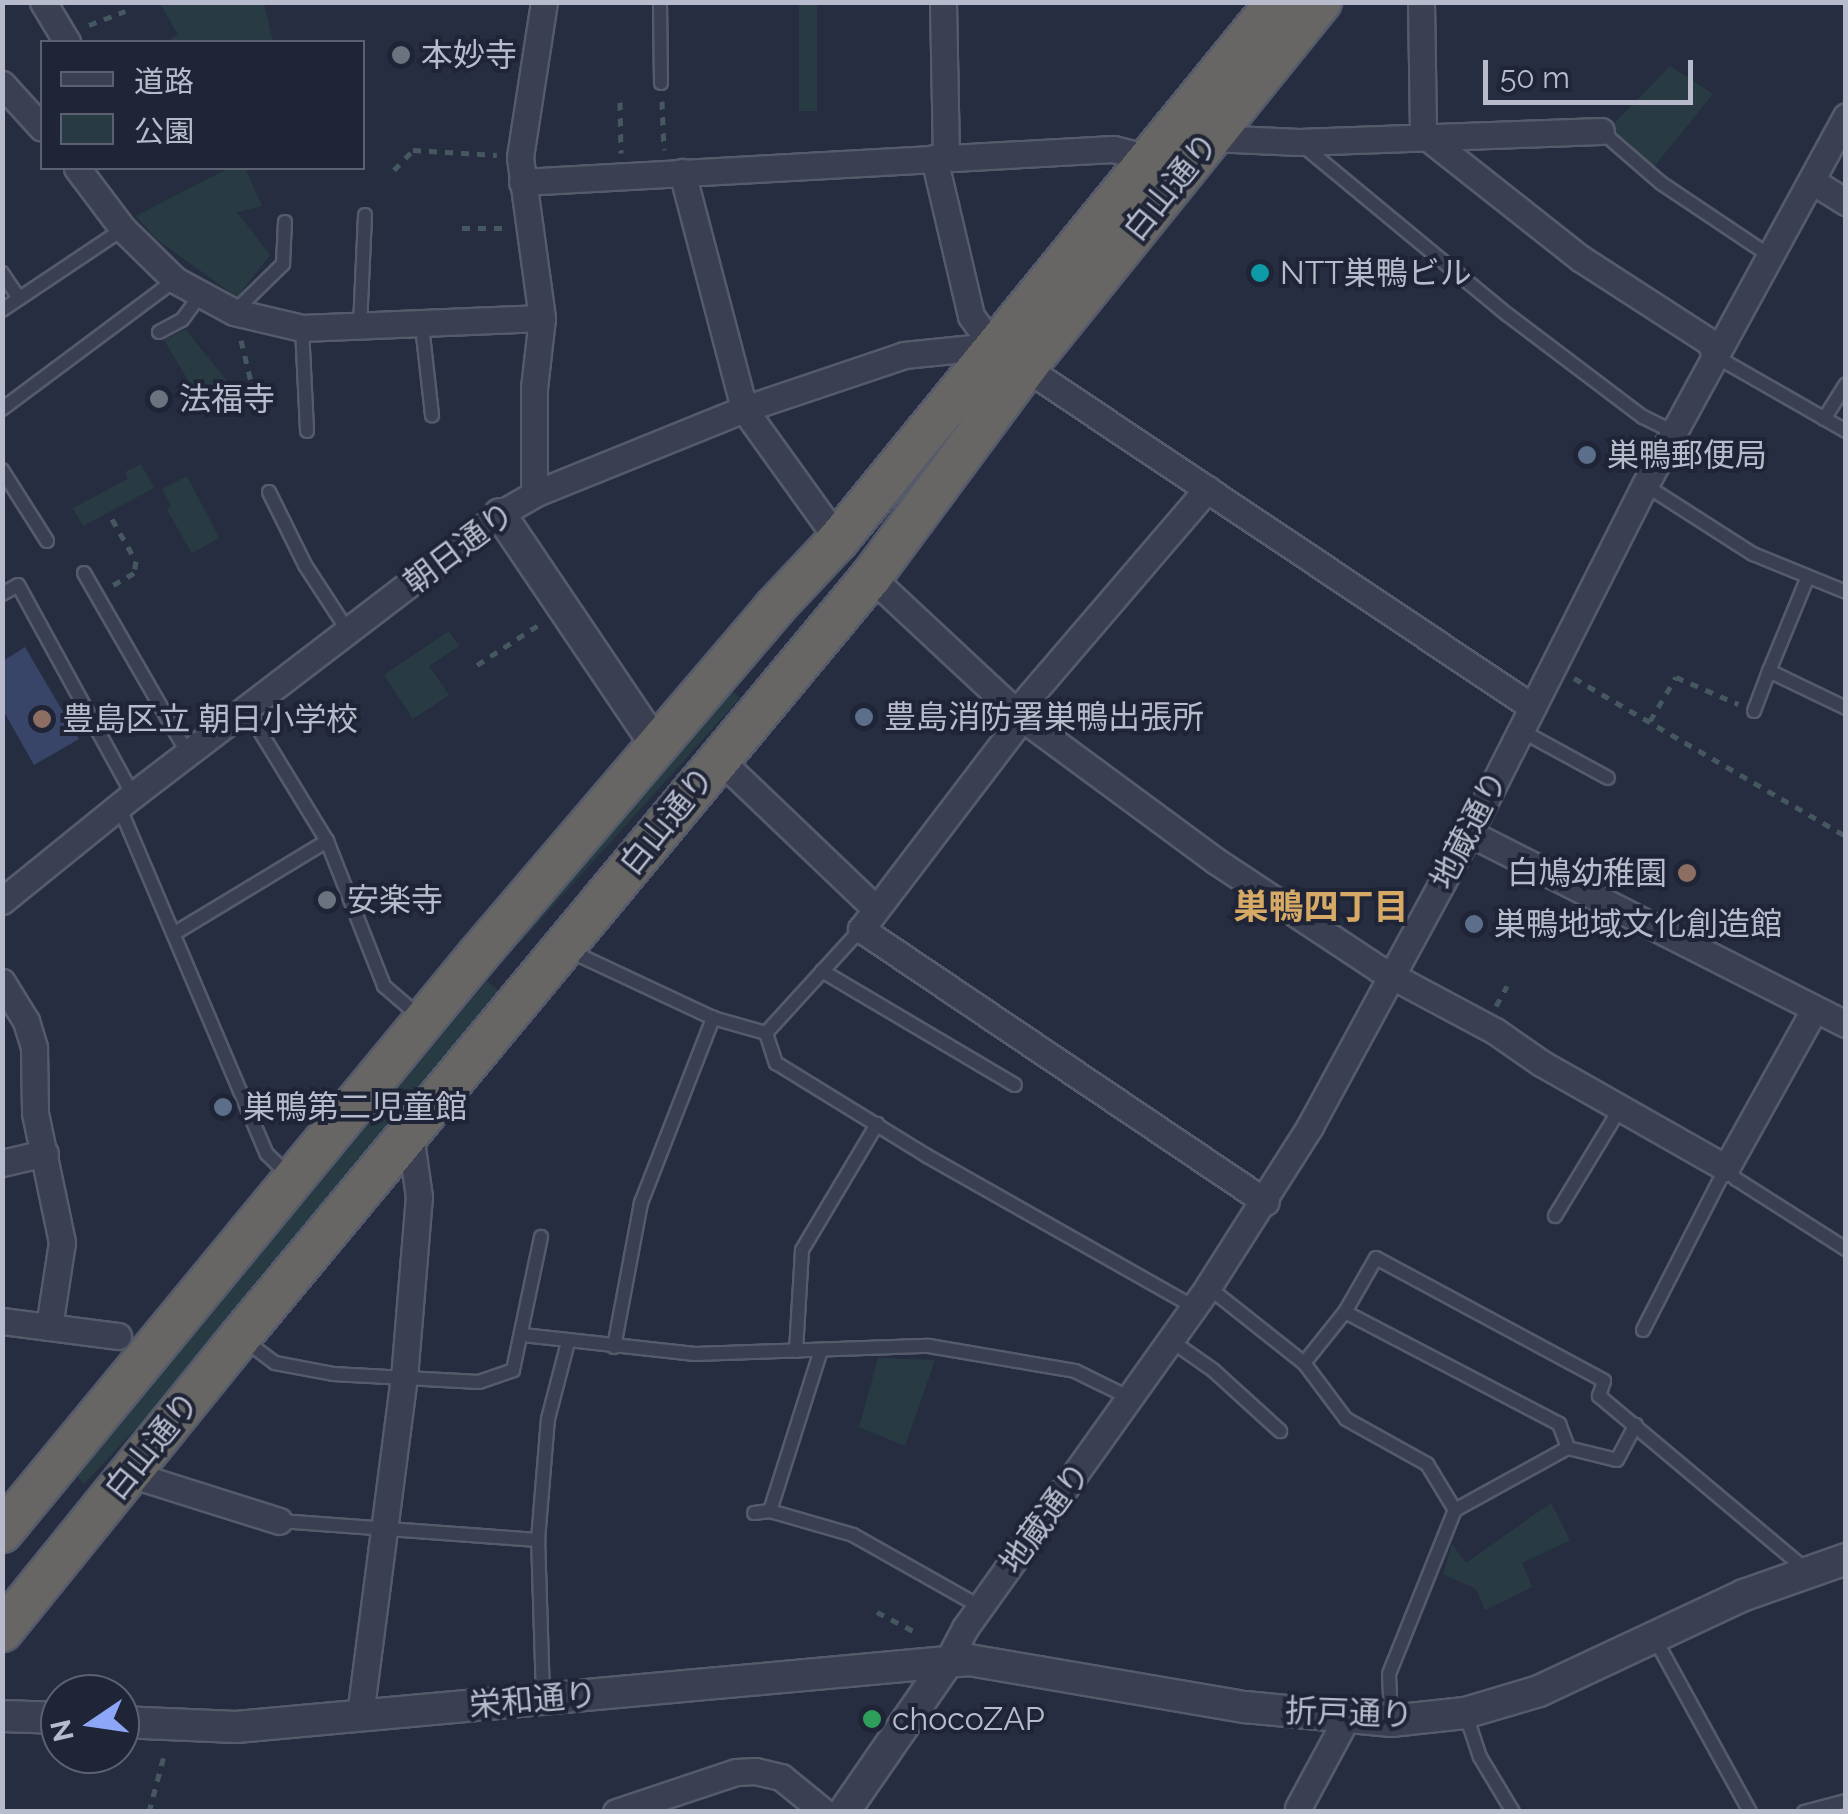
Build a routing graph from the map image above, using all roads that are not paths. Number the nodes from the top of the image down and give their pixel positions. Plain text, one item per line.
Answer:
1 (43, 2) edge
2 (544, 2) edge
3 (660, 2) edge
4 (942, 2) edge
5 (1276, 2) edge
6 (1321, 2) edge
7 (1421, 2) edge
8 (65, 39) edge
9 (661, 83) road end
10 (2, 84) edge
11 (1846, 116) edge
12 (40, 122) edge
13 (1601, 130) joint
14 (1423, 134) junction
15 (1212, 138) junction
16 (1300, 142) junction
17 (940, 158) junction
18 (1148, 158) junction
19 (521, 169) junction
20 (79, 170) edge
21 (682, 172) junction
22 (1812, 181) junction
23 (1846, 202) edge
24 (366, 215) dead end
25 (285, 222) dead end
26 (123, 229) junction
27 (1770, 256) junction
28 (2, 272) edge
29 (175, 280) junction
30 (200, 295) junction
31 (19, 298) junction
32 (2, 310) edge
33 (234, 312) junction
34 (542, 318) junction
35 (422, 326) junction
36 (302, 328) junction
37 (360, 328) junction
38 (160, 332) dead end
39 (992, 346) junction
40 (1715, 356) junction
41 (1027, 366) junction
42 (1846, 384) edge
43 (2, 409) edge
44 (744, 410) junction
45 (432, 415) dead end
46 (1824, 419) junction
47 (306, 430) dead end
48 (1846, 431) edge
49 (1674, 432) junction
50 (2, 470) edge
51 (1645, 485) junction
52 (1207, 489) junction
53 (269, 492) dead end
54 (534, 494) junction
55 (500, 514) junction
56 (838, 540) junction
57 (47, 541) dead end
58 (84, 572) dead end
59 (871, 577) junction
60 (1807, 578) junction
61 (1846, 592) edge
62 (2, 594) edge
63 (350, 633) junction
64 (1769, 671) junction
65 (1846, 708) edge
66 (246, 710) junction
67 (1754, 711) road end
68 (1019, 715) junction
69 (1526, 718) junction
70 (656, 746) junction
71 (188, 754) junction
72 (718, 758) junction
73 (1608, 778) dead end
74 (126, 801) junction
75 (1469, 832) junction
76 (327, 840) junction
77 (2, 901) edge
78 (867, 918) junction
79 (175, 933) junction
80 (563, 947) junction
81 (822, 971) junction
82 (1392, 977) junction
83 (2, 982) edge
84 (1814, 1010) junction
85 (713, 1018) junction
86 (425, 1020) junction
87 (1846, 1024) edge
88 (766, 1033) junction
89 (1015, 1085) dead end
90 (1622, 1106) junction
91 (877, 1124) junction
92 (410, 1134) junction
93 (44, 1153) junction
94 (2, 1163) edge
95 (1726, 1168) junction
96 (295, 1180) junction
97 (1265, 1202) junction
98 (1555, 1216) dead end
99 (541, 1237) dead end
100 (1846, 1249) edge
101 (1201, 1297) junction
102 (1345, 1312) junction
103 (2, 1321) edge
104 (49, 1328) junction
105 (1643, 1330) dead end
106 (523, 1334) junction
107 (118, 1336) dead end
108 (240, 1337) junction
109 (1170, 1340) junction
110 (568, 1342) junction
111 (614, 1347) junction
112 (821, 1350) junction
113 (796, 1351) junction
114 (1304, 1363) junction
115 (404, 1378) junction
116 (1130, 1398) junction
117 (1636, 1425) junction
118 (1280, 1431) dead end
119 (1568, 1448) junction
120 (130, 1474) junction
121 (1455, 1510) junction
122 (770, 1511) junction
123 (754, 1513) dead end
124 (279, 1521) joint
125 (382, 1530) junction
126 (2, 1532) edge
127 (538, 1540) junction
128 (1846, 1559) edge
129 (1808, 1572) junction
130 (981, 1606) junction
131 (2, 1630) edge
132 (1654, 1637) junction
133 (946, 1664) junction
134 (543, 1698) junction
135 (1465, 1712) junction
136 (360, 1715) junction
137 (2, 1716) edge
138 (40, 1717) edge
139 (1346, 1719) junction
140 (1391, 1721) junction
141 (140, 1723) edge
142 (1846, 1800) edge
143 (848, 1809) edge
144 (1298, 1810) edge
145 (616, 1812) edge
146 (1513, 1812) edge
147 (1750, 1812) edge
148 (1804, 1812) edge

1 - 8 street
2 - 19 street
3 - 9 lane
4 - 17 street
5 - 18 highway, 白山通り
6 - 15 highway, 白山通り
7 - 14 street
10 - 12 street
11 - 22 street, 地蔵通り
13 - 14 street
13 - 27 lane
14 - 16 street
14 - 40 street
15 - 16 street
15 - 41 highway, 白山通り
16 - 49 lane
17 - 18 street
17 - 21 street
17 - 39 street
18 - 39 highway, 白山通り
19 - 21 street
19 - 34 street
20 - 26 street
21 - 44 street
22 - 23 street
22 - 27 street, 地蔵通り
24 - 37 lane
25 - 33 lane
26 - 29 street
26 - 31 lane
27 - 40 street, 地蔵通り
28 - 31 lane
29 - 30 street
29 - 43 lane
30 - 33 street
30 - 38 lane
31 - 32 lane
33 - 36 street
34 - 35 street
34 - 54 street
35 - 37 street
35 - 45 lane
36 - 37 street
36 - 47 lane
39 - 41 street
39 - 44 street, 朝日通り
39 - 56 highway, 白山通り
40 - 46 lane
40 - 49 street, 地蔵通り
41 - 52 street
41 - 59 highway, 白山通り
42 - 46 lane
44 - 54 street, 朝日通り
44 - 56 street
46 - 48 lane
49 - 51 street, 地蔵通り
50 - 57 lane
51 - 60 lane
51 - 69 street, 地蔵通り
52 - 68 street
52 - 69 street
53 - 63 lane
54 - 55 street, 朝日通り
55 - 63 street, 朝日通り
55 - 70 street
56 - 70 highway, 白山通り
58 - 71 lane
59 - 68 street
59 - 72 highway, 白山通り
60 - 61 lane
60 - 64 lane
62 - 74 lane
63 - 66 street, 朝日通り
64 - 65 lane
64 - 67 lane
66 - 71 street, 朝日通り
66 - 76 lane
68 - 78 street
68 - 82 street
69 - 73 lane
69 - 75 street, 地蔵通り
70 - 86 highway, 白山通り
71 - 74 street, 朝日通り
72 - 78 street
72 - 80 highway, 白山通り
74 - 77 street, 朝日通り
74 - 79 lane
75 - 82 street, 地蔵通り
75 - 84 street
76 - 79 lane
76 - 86 lane
78 - 81 lane
78 - 97 street
79 - 96 lane
80 - 85 lane
80 - 92 highway, 白山通り
81 - 88 lane
81 - 89 lane
82 - 90 street
82 - 97 street, 地蔵通り
83 - 93 street
84 - 87 street
84 - 95 street
85 - 88 lane
85 - 111 lane
86 - 96 highway, 白山通り
88 - 91 lane
90 - 95 street
90 - 98 lane
91 - 101 lane
91 - 113 lane
92 - 108 highway, 白山通り
92 - 115 street
93 - 94 street
93 - 104 street
95 - 100 lane
95 - 105 lane
96 - 126 highway, 白山通り
97 - 101 street, 地蔵通り
99 - 106 lane
101 - 109 street, 地蔵通り
101 - 114 lane
102 - 114 lane
102 - 117 lane
102 - 119 lane
103 - 104 street
104 - 107 street
106 - 110 lane
106 - 115 lane
108 - 115 lane
108 - 120 highway, 白山通り
109 - 116 street, 地蔵通り
109 - 118 lane
110 - 111 lane
110 - 127 lane
111 - 113 lane
112 - 113 lane
112 - 116 lane
112 - 122 lane
114 - 121 lane
115 - 125 street
116 - 130 street, 地蔵通り
117 - 119 lane
117 - 129 lane
119 - 121 lane
120 - 124 street
120 - 131 highway, 白山通り
121 - 140 lane
122 - 123 lane
122 - 130 lane
124 - 125 lane
125 - 127 lane
125 - 136 street
127 - 134 lane
128 - 129 street, 折戸通り
129 - 132 street, 折戸通り
130 - 133 street, 地蔵通り
132 - 135 street, 折戸通り
132 - 147 lane
133 - 134 street, 栄和通り
133 - 139 street, 折戸通り
133 - 143 street
134 - 136 street, 栄和通り
135 - 140 street, 折戸通り
135 - 146 lane
136 - 141 street, 栄和通り
137 - 138 street
139 - 140 street, 折戸通り
139 - 144 street
142 - 148 lane
143 - 145 street

